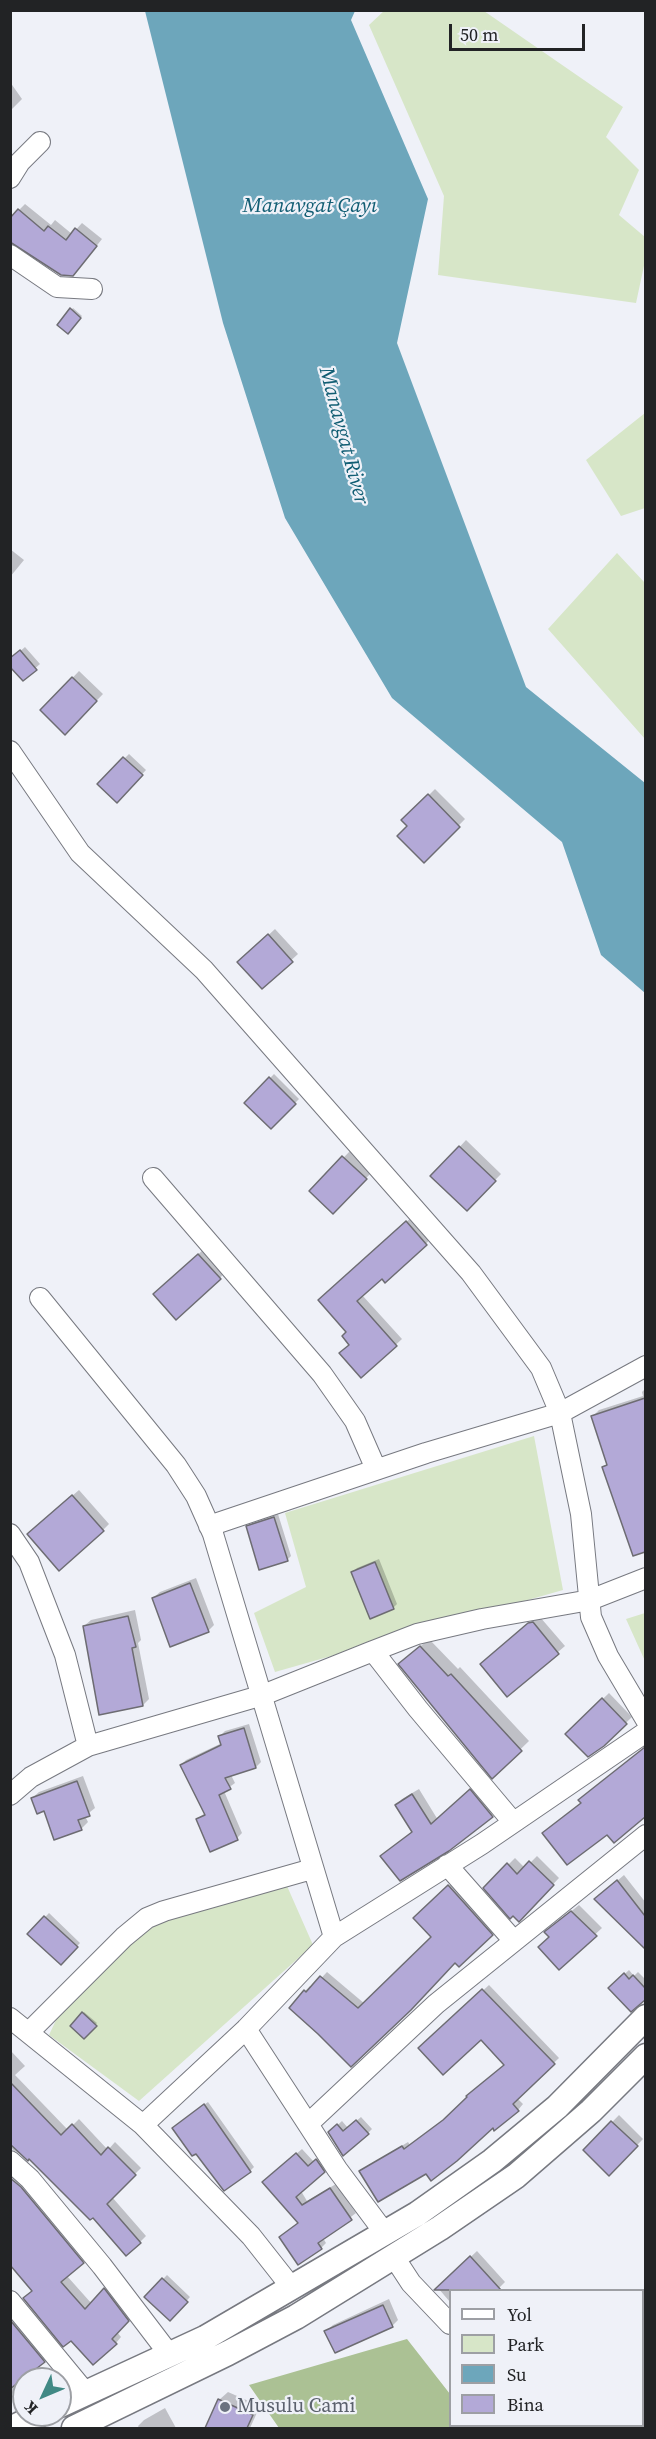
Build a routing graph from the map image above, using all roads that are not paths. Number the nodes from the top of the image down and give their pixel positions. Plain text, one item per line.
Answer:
1 (40, 142) dead end
2 (10, 178) edge
3 (10, 255) edge
4 (92, 289) dead end
5 (10, 750) edge
6 (153, 1178) dead end
7 (40, 1298) dead end
8 (645, 1366) edge
9 (560, 1413) junction
10 (376, 1470) junction
11 (209, 1526) junction
12 (10, 1534) edge
13 (645, 1578) edge
14 (590, 1600) junction
15 (373, 1651) junction
16 (263, 1695) junction
17 (645, 1720) edge
18 (645, 1732) edge
19 (88, 1746) junction
20 (10, 1795) edge
21 (513, 1822) junction
22 (645, 1835) edge
23 (447, 1865) junction
24 (312, 1869) junction
25 (334, 1937) junction
26 (514, 1941) junction
27 (645, 2017) edge
28 (10, 2018) edge
29 (246, 2029) junction
30 (29, 2032) junction
31 (645, 2056) edge
32 (308, 2124) junction
33 (144, 2125) junction
34 (10, 2161) edge
35 (384, 2232) junction
36 (394, 2257) junction
37 (292, 2289) junction
38 (10, 2301) edge
39 (449, 2323) edge
40 (169, 2354) junction
41 (85, 2392) junction
42 (72, 2399) edge
43 (74, 2428) edge

1 - 2 street
3 - 4 street
5 - 9 street
6 - 10 street
7 - 11 street
8 - 9 street
9 - 10 street
9 - 14 street
10 - 11 street
11 - 16 street
12 - 19 street
13 - 14 street
14 - 15 street
14 - 17 street
15 - 16 street
15 - 21 street
16 - 19 street
16 - 24 street
18 - 21 street
19 - 20 street
21 - 23 street
22 - 26 street
23 - 25 street
23 - 26 street
24 - 25 street
24 - 30 street
25 - 29 street
26 - 32 street
27 - 35 street
28 - 30 street
29 - 32 street
29 - 33 street
30 - 33 street
31 - 36 street
32 - 35 street
33 - 37 street
34 - 40 street
35 - 37 street
36 - 39 street
36 - 43 street
37 - 40 street
38 - 41 street
40 - 41 street
41 - 42 street

